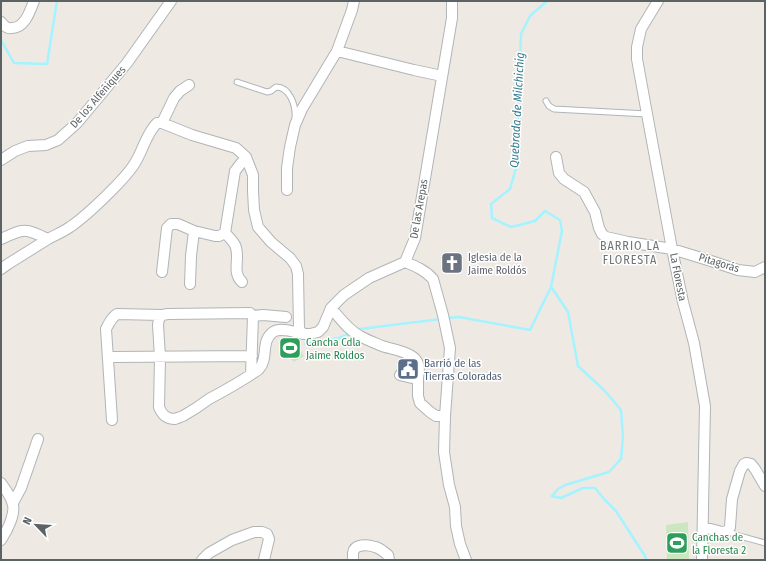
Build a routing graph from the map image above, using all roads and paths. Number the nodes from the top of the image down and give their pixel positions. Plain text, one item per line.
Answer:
1 (34, 1) edge
2 (171, 1) edge
3 (354, 1) edge
4 (452, 1) edge
5 (658, 1) edge
6 (1, 22) edge
7 (337, 51) junction
8 (442, 76) junction
9 (237, 82) dead end
10 (189, 84) dead end
11 (546, 101) dead end
12 (647, 114) junction
13 (162, 123) junction
14 (295, 125) junction
15 (246, 157) junction
16 (556, 157) dead end
17 (1, 160) edge
18 (287, 190) dead end
19 (194, 231) junction
20 (225, 233) junction
21 (1, 239) edge
22 (48, 239) junction
23 (672, 249) junction
24 (405, 262) junction
25 (765, 267) edge
26 (1, 269) edge
27 (162, 272) dead end
28 (242, 282) dead end
29 (190, 284) dead end
30 (331, 308) junction
31 (162, 315) junction
32 (253, 316) junction
33 (286, 317) dead end
34 (303, 334) junction
35 (252, 356) junction
36 (114, 357) dead end
37 (160, 357) junction
38 (251, 374) junction
39 (400, 375) dead end
40 (418, 378) junction
41 (445, 416) junction
42 (112, 420) dead end
43 (38, 439) dead end
44 (1, 483) edge
45 (765, 486) edge
46 (13, 503) junction
47 (703, 527) junction
48 (728, 531) junction
49 (1, 540) edge
50 (765, 543) edge
51 (202, 560) edge
52 (264, 560) edge
53 (354, 560) edge
54 (389, 560) edge
55 (466, 560) edge
56 (702, 560) edge

1 - 6 street
2 - 17 street, De los Alfeñiques
3 - 7 street
4 - 8 street, De las Arepas
5 - 12 street, La Floresta
7 - 8 street
7 - 14 street
8 - 24 street, De las Arepas
9 - 14 lane
10 - 13 street
11 - 12 lane
12 - 23 street, La Floresta
13 - 15 street
13 - 22 street
14 - 18 street
15 - 20 street
15 - 34 street
16 - 23 street, Pitagorás
19 - 20 street
19 - 27 street
19 - 29 street
20 - 28 street
21 - 22 street
22 - 26 street
23 - 25 street, Pitagorás
23 - 47 street, La Floresta
24 - 30 street
24 - 41 street
30 - 34 street
30 - 40 street
31 - 32 street
31 - 37 street
31 - 42 street
32 - 33 street
32 - 35 street
34 - 38 street
35 - 37 street
35 - 38 street
36 - 37 street
37 - 38 street
39 - 40 street
40 - 41 street
41 - 55 street
43 - 46 street
44 - 46 street
45 - 48 street
46 - 49 street
47 - 48 street
47 - 56 street, La Floresta
48 - 50 lane
51 - 52 street
53 - 54 street

